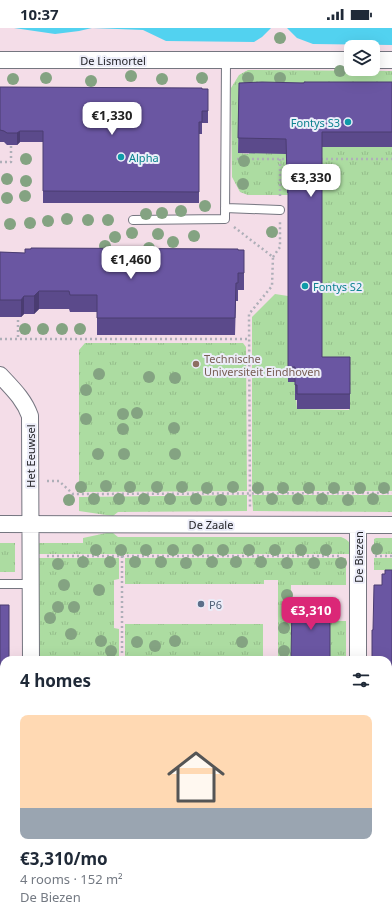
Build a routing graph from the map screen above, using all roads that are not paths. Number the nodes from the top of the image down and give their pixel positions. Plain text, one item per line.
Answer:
1 (0, 60) edge
2 (226, 60) junction
3 (344, 60) edge
4 (380, 60) edge
5 (392, 60) edge
6 (225, 208) junction
7 (280, 210) dead end
8 (133, 220) dead end
9 (0, 375) edge
10 (0, 524) edge
11 (31, 524) junction
12 (358, 525) junction
13 (392, 525) edge
14 (0, 584) edge
15 (31, 584) junction
16 (31, 656) edge
17 (358, 656) edge

1 - 2 street, De Lismortel
2 - 3 street, De Lismortel
2 - 6 lane
4 - 5 street
6 - 7 lane
6 - 8 lane
9 - 11 street, Het Eeuwsel
10 - 11 street, De Zaale
11 - 12 street, De Zaale
11 - 15 street
12 - 13 street, De Zaale
12 - 17 street, De Biezen
14 - 15 lane
15 - 16 street

